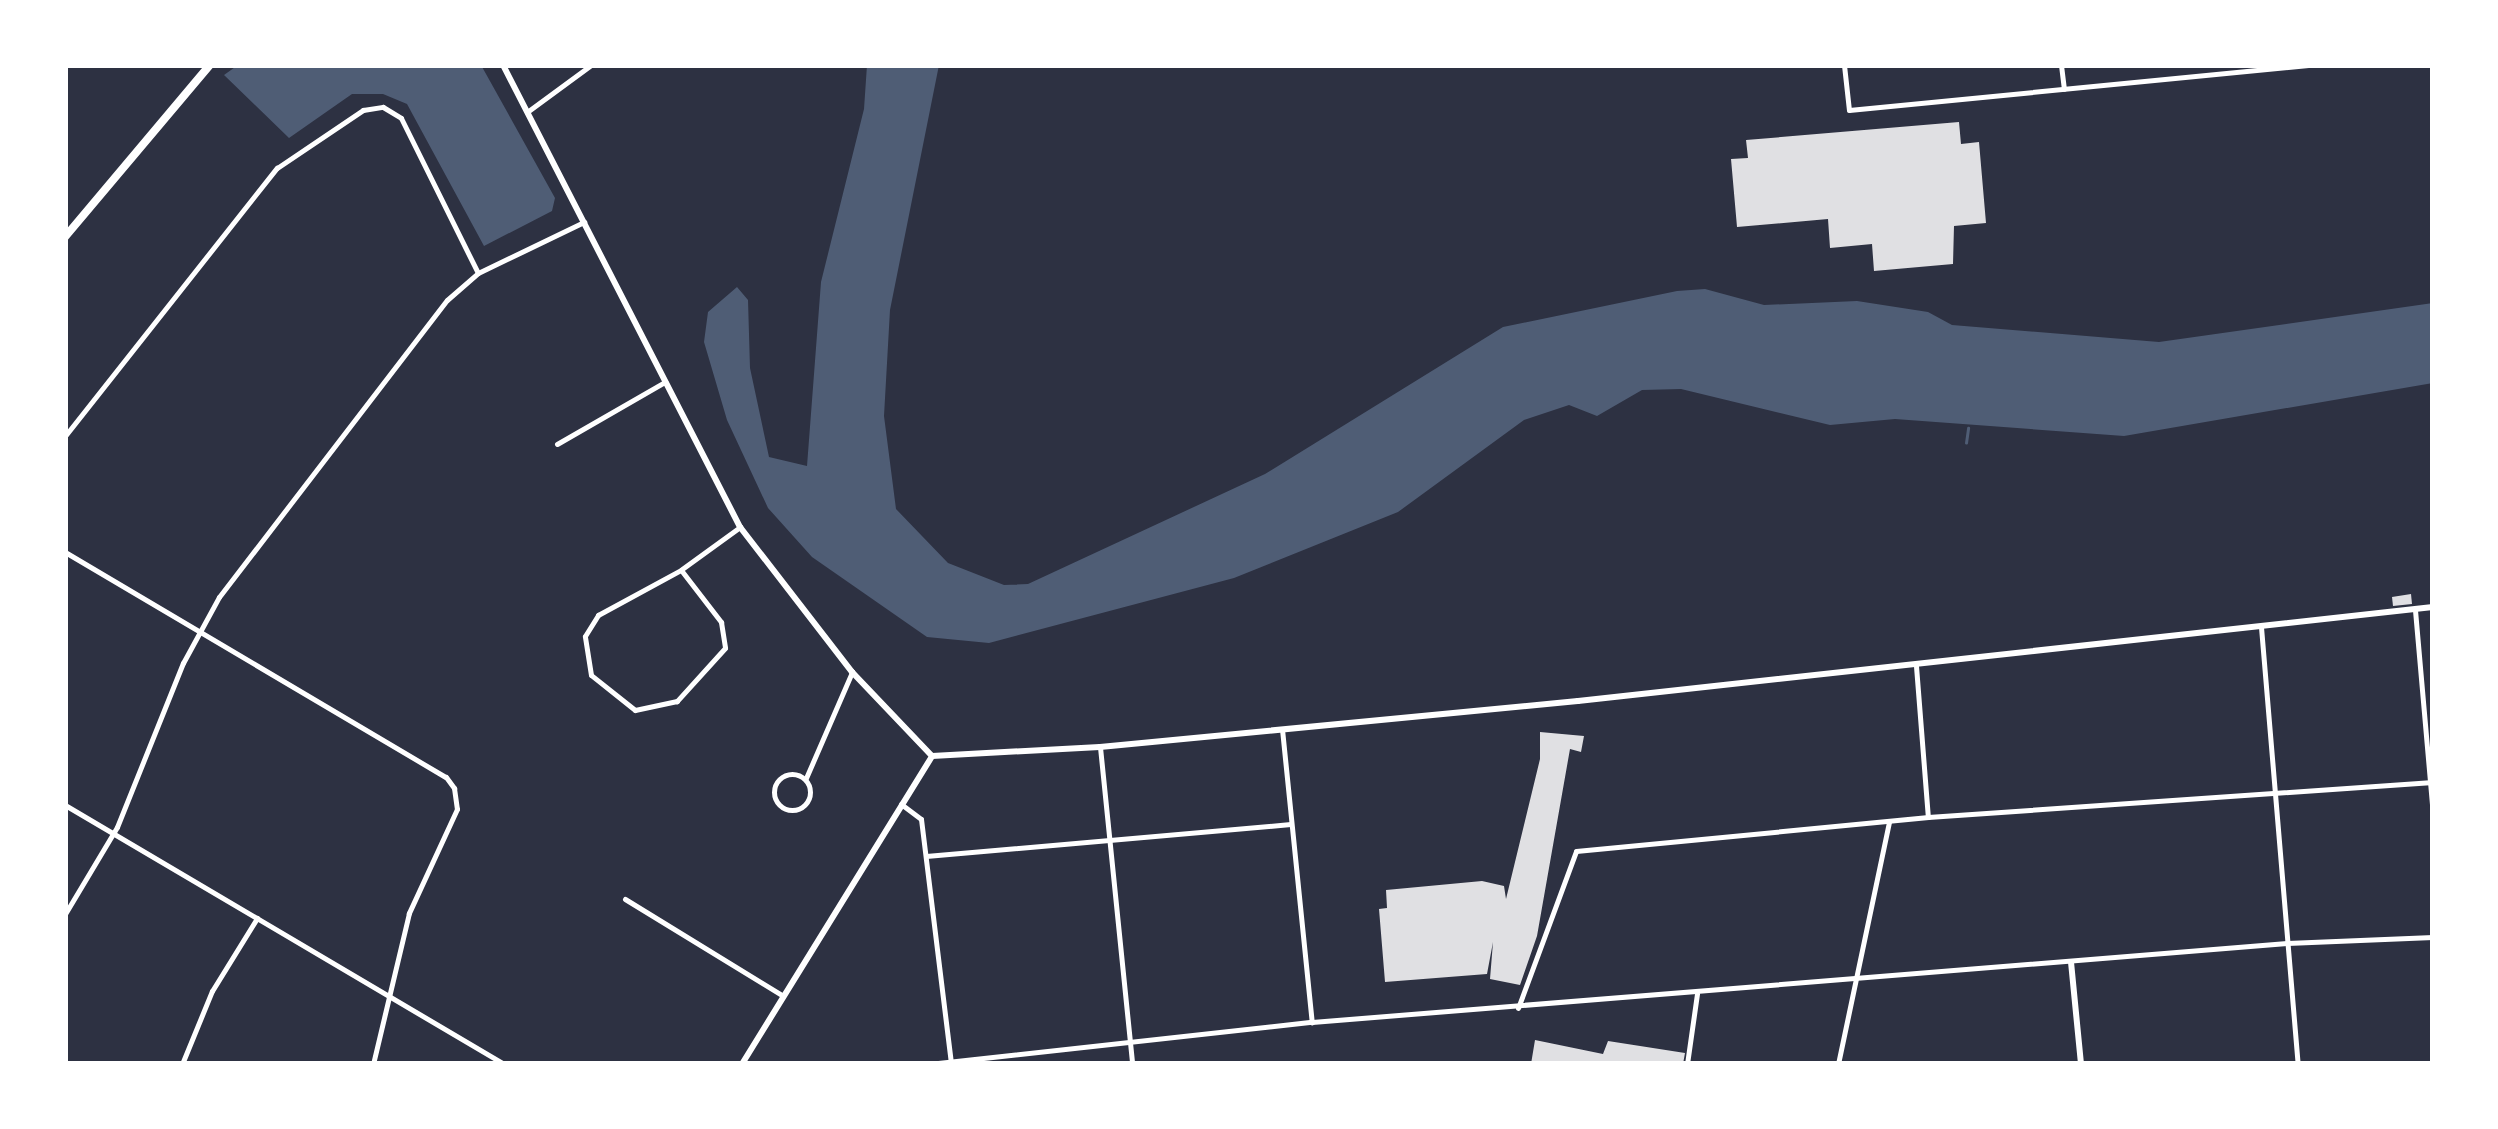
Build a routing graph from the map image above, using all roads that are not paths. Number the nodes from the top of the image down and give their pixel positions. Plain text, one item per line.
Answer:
1 (210, 65) edge
2 (503, 65) edge
3 (591, 65) edge
4 (1844, 65) edge
5 (2061, 65) edge
6 (2211, 65) edge
7 (2311, 65) edge
8 (2212, 75) junction
9 (2064, 90) junction
10 (527, 112) junction
11 (585, 221) junction
12 (65, 237) edge
13 (478, 273) junction
14 (664, 382) junction
15 (65, 436) edge
16 (557, 444) dead end
17 (740, 527) junction
18 (65, 552) edge
19 (681, 570) junction
20 (2433, 608) edge
21 (2415, 610) junction
22 (2260, 624) junction
23 (200, 632) junction
24 (1916, 666) junction
25 (852, 672) junction
26 (1282, 729) junction
27 (1100, 747) junction
28 (932, 756) junction
29 (806, 778) junction
30 (2432, 782) edge
31 (2276, 791) junction
32 (65, 804) edge
33 (901, 804) junction
34 (2433, 814) edge
35 (1928, 818) junction
36 (1889, 822) junction
37 (1291, 824) junction
38 (111, 832) junction
39 (1110, 844) junction
40 (926, 856) junction
41 (625, 899) dead end
42 (65, 914) edge
43 (257, 918) junction
44 (2433, 937) edge
45 (2287, 942) junction
46 (2071, 962) junction
47 (1856, 978) junction
48 (386, 994) junction
49 (1697, 994) junction
50 (783, 996) junction
51 (1518, 1008) junction
52 (1312, 1022) junction
53 (1130, 1043) junction
54 (951, 1063) edge
55 (182, 1064) edge
56 (374, 1064) edge
57 (504, 1064) edge
58 (742, 1064) edge
59 (929, 1064) edge
60 (1132, 1064) edge
61 (1687, 1064) edge
62 (1838, 1064) edge
63 (2080, 1064) edge
64 (2298, 1064) edge

1 - 12 main road
2 - 10 street
3 - 10 street
4 - 9 street
5 - 9 street
6 - 8 street
7 - 8 street
8 - 9 street
10 - 11 street
11 - 13 street
11 - 14 street
13 - 15 street
13 - 23 street
14 - 16 street
14 - 17 street
17 - 19 street
17 - 25 street
18 - 23 street
19 - 19 street
20 - 21 street
21 - 22 street
21 - 30 street
22 - 24 street
22 - 31 street
23 - 38 street
23 - 48 street
24 - 26 street
24 - 35 street
25 - 28 street
25 - 29 street
26 - 27 street
26 - 37 street
27 - 28 street
27 - 39 street
28 - 33 street
29 - 29 street
30 - 31 street
30 - 34 street
31 - 35 street
31 - 45 street
32 - 38 street
33 - 40 street
33 - 50 street
35 - 36 street
36 - 47 street
36 - 51 street
37 - 39 street
37 - 52 street
38 - 42 street
38 - 43 street
39 - 40 street
39 - 53 street
40 - 54 street
41 - 50 street
43 - 48 street
43 - 55 street
44 - 45 street
45 - 46 street
45 - 64 street
46 - 47 street
46 - 63 street
47 - 49 street
47 - 62 street
48 - 56 street
48 - 57 street
49 - 51 street
49 - 61 street
50 - 58 street
51 - 52 street
52 - 53 street
53 - 54 street
53 - 60 street
54 - 59 street

